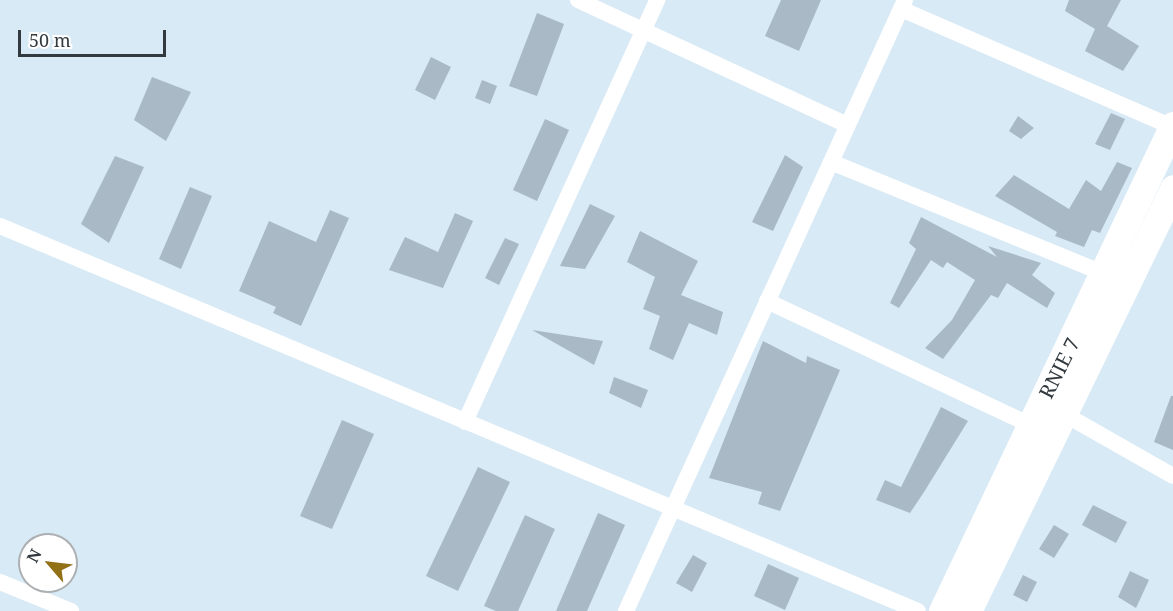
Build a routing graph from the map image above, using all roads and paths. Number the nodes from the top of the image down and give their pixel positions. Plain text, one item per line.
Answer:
1 (578, 0) edge
2 (657, 0) edge
3 (903, 4) edge
4 (643, 30) junction
5 (845, 124) junction
6 (1172, 126) edge
7 (831, 162) junction
8 (1171, 197) edge
9 (0, 226) edge
10 (1106, 274) junction
11 (767, 301) junction
12 (1064, 414) junction
13 (465, 422) junction
14 (1030, 425) junction
15 (1173, 476) edge
16 (673, 508) junction
17 (0, 582) edge
18 (71, 611) edge
19 (626, 611) edge
20 (918, 611) edge
21 (942, 611) edge
22 (968, 611) edge

1 - 4 street
2 - 4 street
3 - 5 street
3 - 6 street
4 - 5 street
4 - 13 street
5 - 7 street
6 - 10 main road, RNIE 7 / RNIE 7
7 - 10 street
7 - 11 street
8 - 12 main road, RNIE 7 / RNIE 7
9 - 13 street
10 - 14 main road, RNIE 7 / RNIE 7
11 - 14 street
11 - 16 street
12 - 15 street
12 - 22 main road, RNIE 7 / RNIE 7
13 - 16 street
14 - 21 main road, RNIE 7 / RNIE 7
16 - 19 street
16 - 20 street
17 - 18 street

